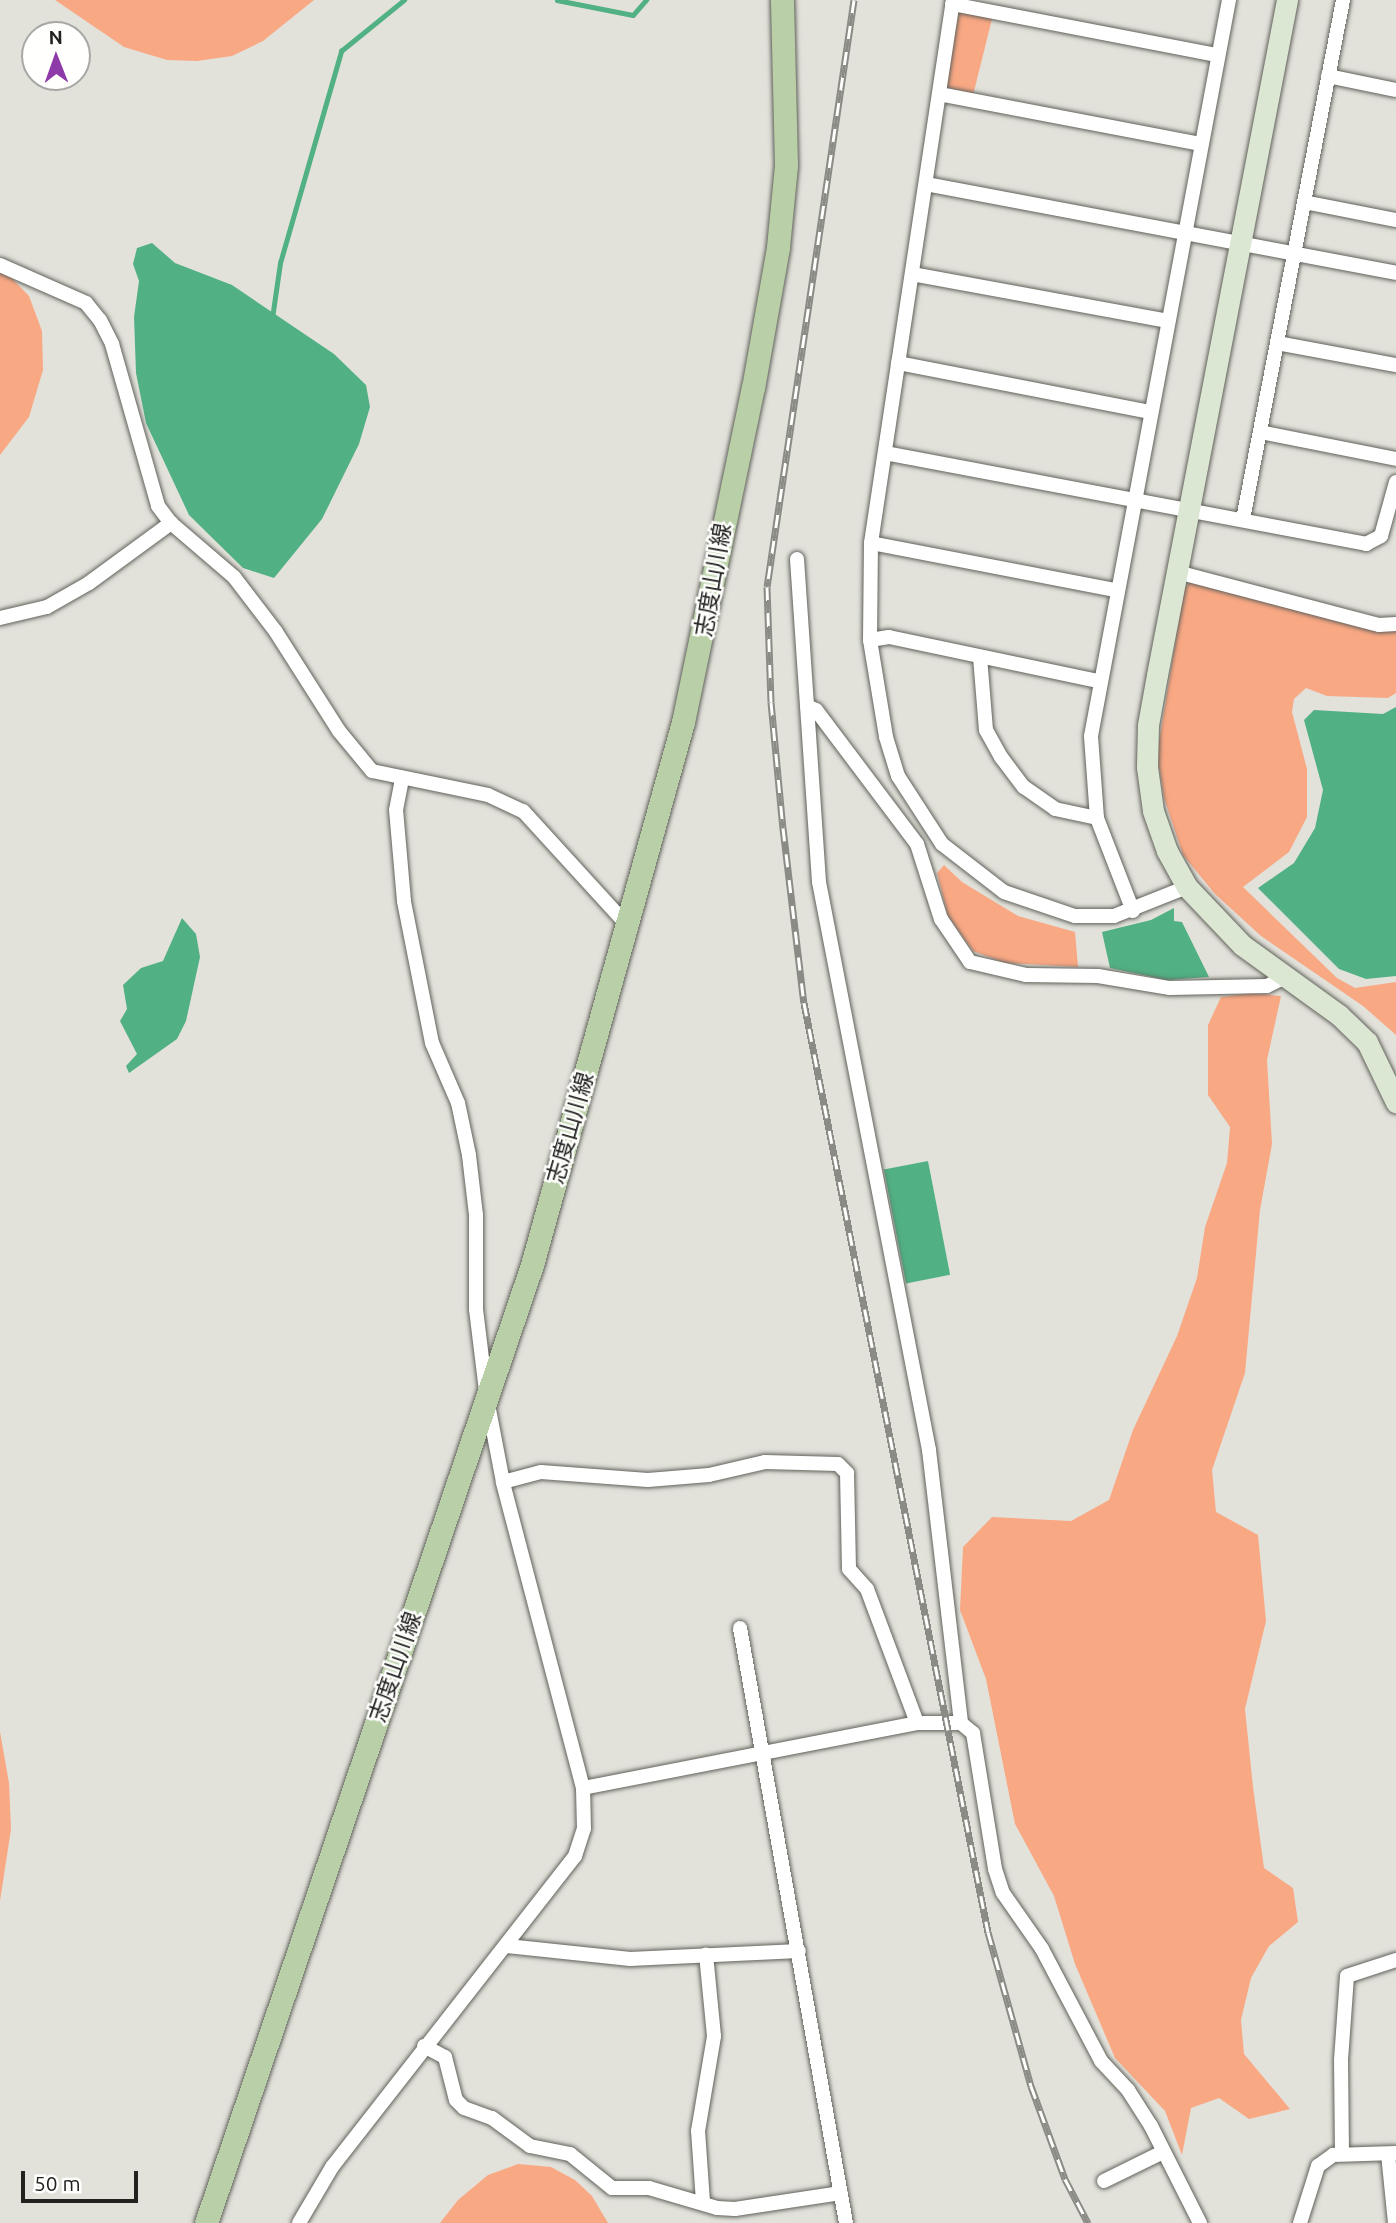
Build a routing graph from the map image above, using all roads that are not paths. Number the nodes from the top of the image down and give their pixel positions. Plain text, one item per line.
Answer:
1 (782, 0) edge
2 (1229, 0) edge
3 (1287, 0) edge
4 (1343, 0) edge
5 (952, 2) edge
6 (1217, 55) junction
7 (1328, 76) junction
8 (1396, 90) edge
9 (939, 94) junction
10 (1201, 144) junction
11 (926, 184) junction
12 (1304, 202) junction
13 (1396, 204) edge
14 (1394, 220) edge
15 (1185, 232) junction
16 (1242, 243) junction
17 (1294, 252) junction
18 (0, 265) edge
19 (1396, 273) edge
20 (912, 274) junction
21 (1167, 321) junction
22 (1277, 343) junction
23 (898, 363) junction
24 (1396, 365) edge
25 (1150, 412) junction
26 (1259, 432) junction
27 (885, 453) junction
28 (1396, 459) edge
29 (1396, 482) edge
30 (1134, 501) junction
31 (1189, 510) junction
32 (1243, 519) junction
33 (171, 523) junction
34 (871, 543) junction
35 (797, 559) dead end
36 (1177, 572) junction
37 (1116, 590) junction
38 (0, 618) edge
39 (1396, 624) edge
40 (870, 640) junction
41 (980, 656) junction
42 (1098, 681) junction
43 (807, 705) junction
44 (402, 778) junction
45 (1097, 818) junction
46 (1187, 887) junction
47 (1133, 911) junction
48 (627, 925) junction
49 (1284, 977) junction
50 (1396, 1102) edge
51 (487, 1399) junction
52 (503, 1482) junction
53 (740, 1628) dead end
54 (918, 1723) junction
55 (961, 1723) junction
56 (764, 1754) junction
57 (583, 1788) junction
58 (507, 1946) junction
59 (799, 1951) junction
60 (706, 1954) junction
61 (1396, 1960) edge
62 (424, 2046) junction
63 (1163, 2152) junction
64 (1342, 2153) junction
65 (1392, 2153) edge
66 (1104, 2181) dead end
67 (841, 2193) junction
68 (703, 2202) junction
69 (206, 2223) edge
70 (299, 2223) edge
71 (846, 2223) edge
72 (1200, 2223) edge
73 (1300, 2223) edge
74 (1395, 2223) edge

1 - 48 main road, 志度山川線
2 - 6 street
3 - 16 street
4 - 7 street
5 - 6 street
5 - 9 street
6 - 10 street
7 - 8 street
7 - 12 street
9 - 10 street
9 - 11 street
10 - 15 street
11 - 15 street
11 - 20 street
12 - 14 street
12 - 17 street
13 - 14 street
15 - 16 street
15 - 21 street
16 - 17 street
16 - 31 street
17 - 19 street
17 - 22 street
18 - 33 street
20 - 21 street
20 - 23 street
21 - 25 street
22 - 24 street
22 - 26 street
23 - 25 street
23 - 27 street
25 - 30 street
26 - 28 street
26 - 32 street
27 - 30 street
27 - 34 street
29 - 32 street
30 - 31 street
30 - 37 street
31 - 32 street
31 - 36 street
33 - 38 street
33 - 44 street
34 - 37 street
34 - 40 street
35 - 43 street
36 - 39 street
36 - 46 street
37 - 42 street
40 - 41 street
40 - 47 street
41 - 42 street
41 - 45 street
42 - 45 street
43 - 49 street
43 - 55 street
44 - 48 street
44 - 51 street
45 - 47 street
46 - 47 street
46 - 49 street
48 - 51 main road, 志度山川線
49 - 50 street
51 - 52 street
51 - 69 main road, 志度山川線
52 - 54 street
52 - 57 street
53 - 56 street
54 - 55 street
54 - 56 street
55 - 63 street
56 - 57 street
56 - 59 street
57 - 58 street
58 - 60 street
58 - 62 street
59 - 60 street
59 - 67 street
60 - 68 street
61 - 64 street
62 - 68 street
62 - 70 street
63 - 66 street
63 - 72 street
64 - 65 street
64 - 73 street
65 - 74 street
67 - 68 street
67 - 71 street

